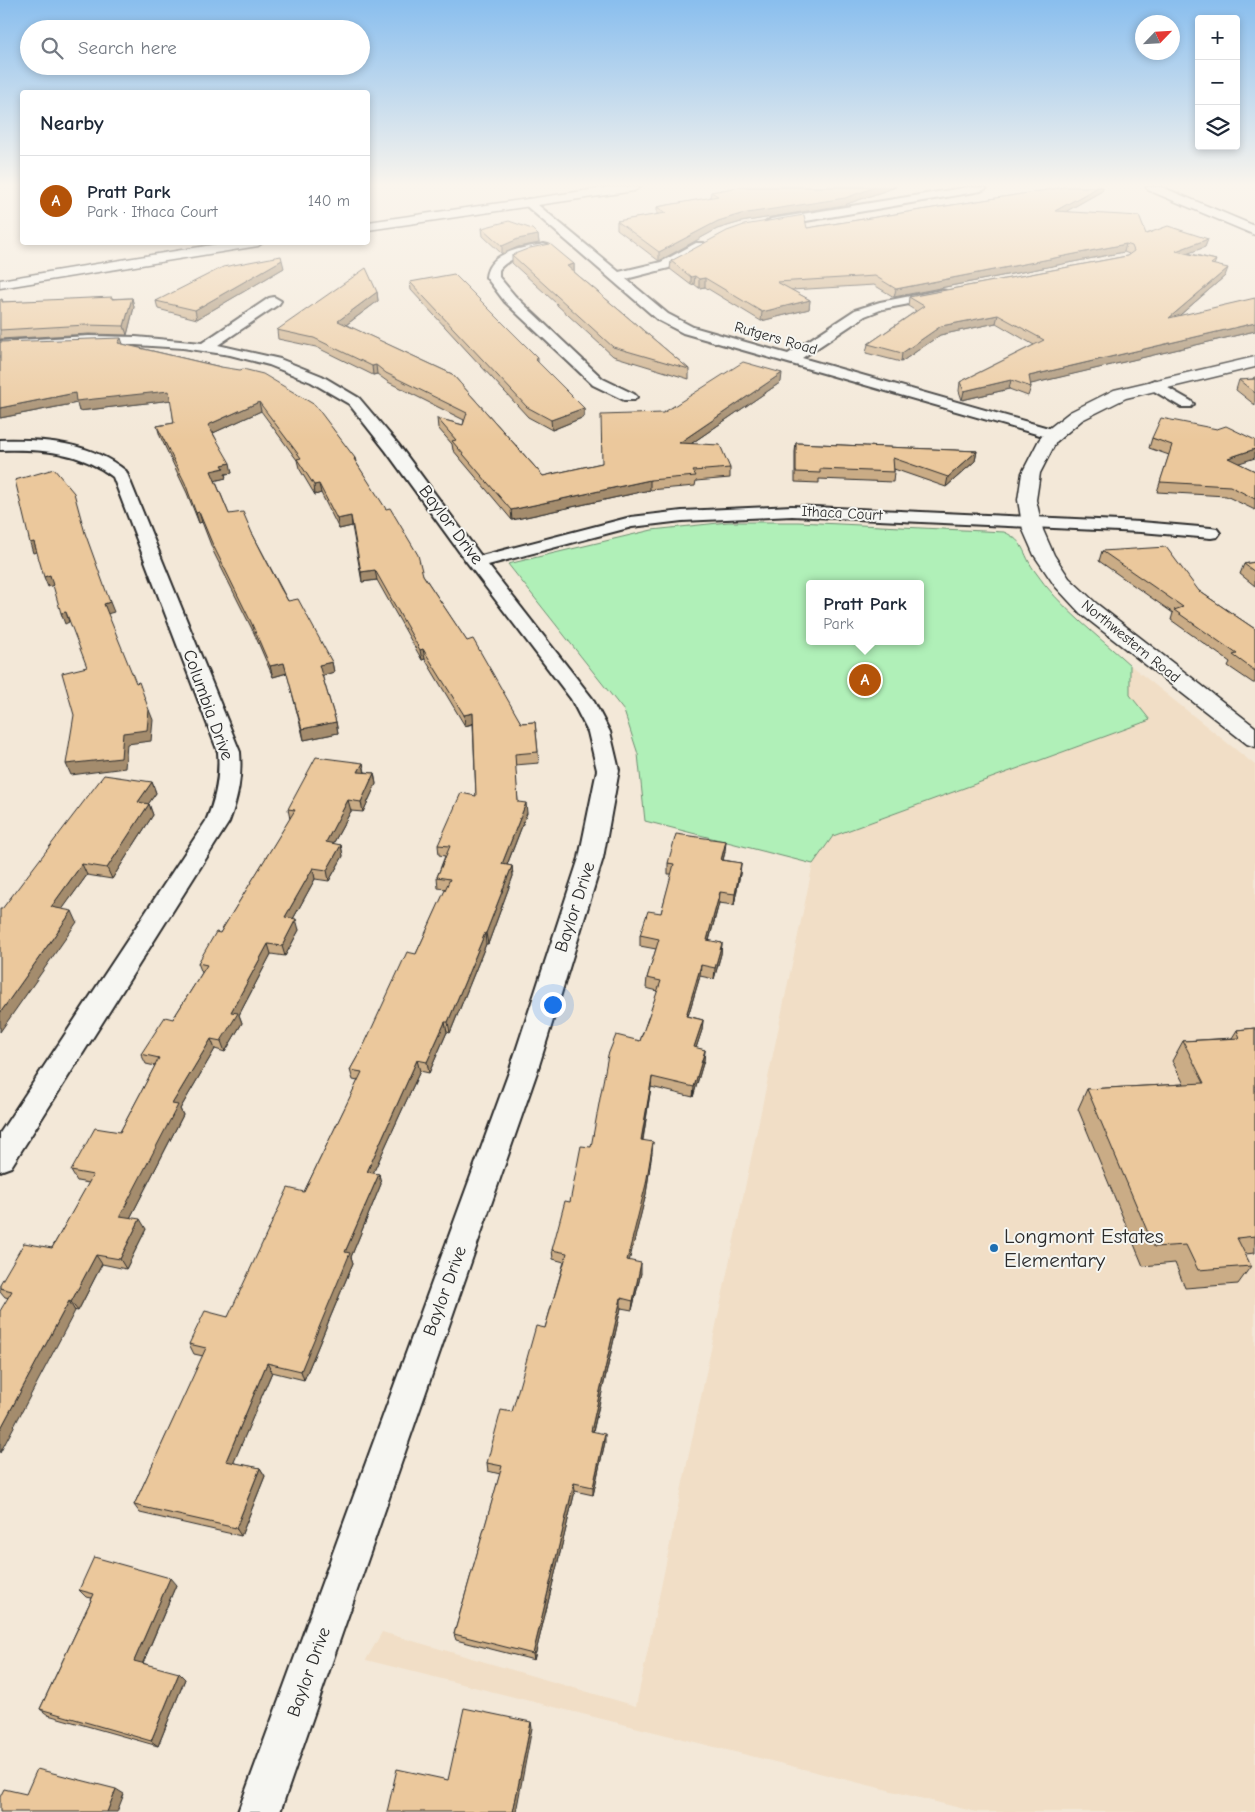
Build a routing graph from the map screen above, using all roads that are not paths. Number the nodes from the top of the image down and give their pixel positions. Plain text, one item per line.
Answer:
1 (76, 272) edge
2 (491, 272) edge
3 (610, 272) edge
4 (637, 272) edge
5 (616, 277) junction
6 (0, 284) edge
7 (958, 290) edge
8 (274, 301) dead end
9 (0, 345) edge
10 (205, 347) junction
11 (790, 359) junction
12 (1255, 362) edge
13 (1154, 384) junction
14 (629, 397) dead end
15 (1186, 404) dead end
16 (1053, 434) junction
17 (0, 445) edge
18 (1031, 522) junction
19 (1211, 533) dead end
20 (478, 562) junction
21 (1255, 739) edge
22 (0, 1158) edge
23 (259, 1812) edge

1 - 6 main road
2 - 14 street
3 - 5 street, Rutgers Road
4 - 5 street
5 - 11 street, Rutgers Road
7 - 11 street
8 - 10 street
9 - 10 street, Baylor Drive
10 - 20 street, Baylor Drive
11 - 16 street, Rutgers Road
12 - 13 main road, Northwestern Road
13 - 15 street
13 - 16 main road, Northwestern Road
16 - 18 main road, Northwestern Road
17 - 22 street, Columbia Drive
18 - 19 street, Ithaca Court
18 - 20 street, Ithaca Court
18 - 21 main road, Northwestern Road
20 - 23 street, Baylor Drive

